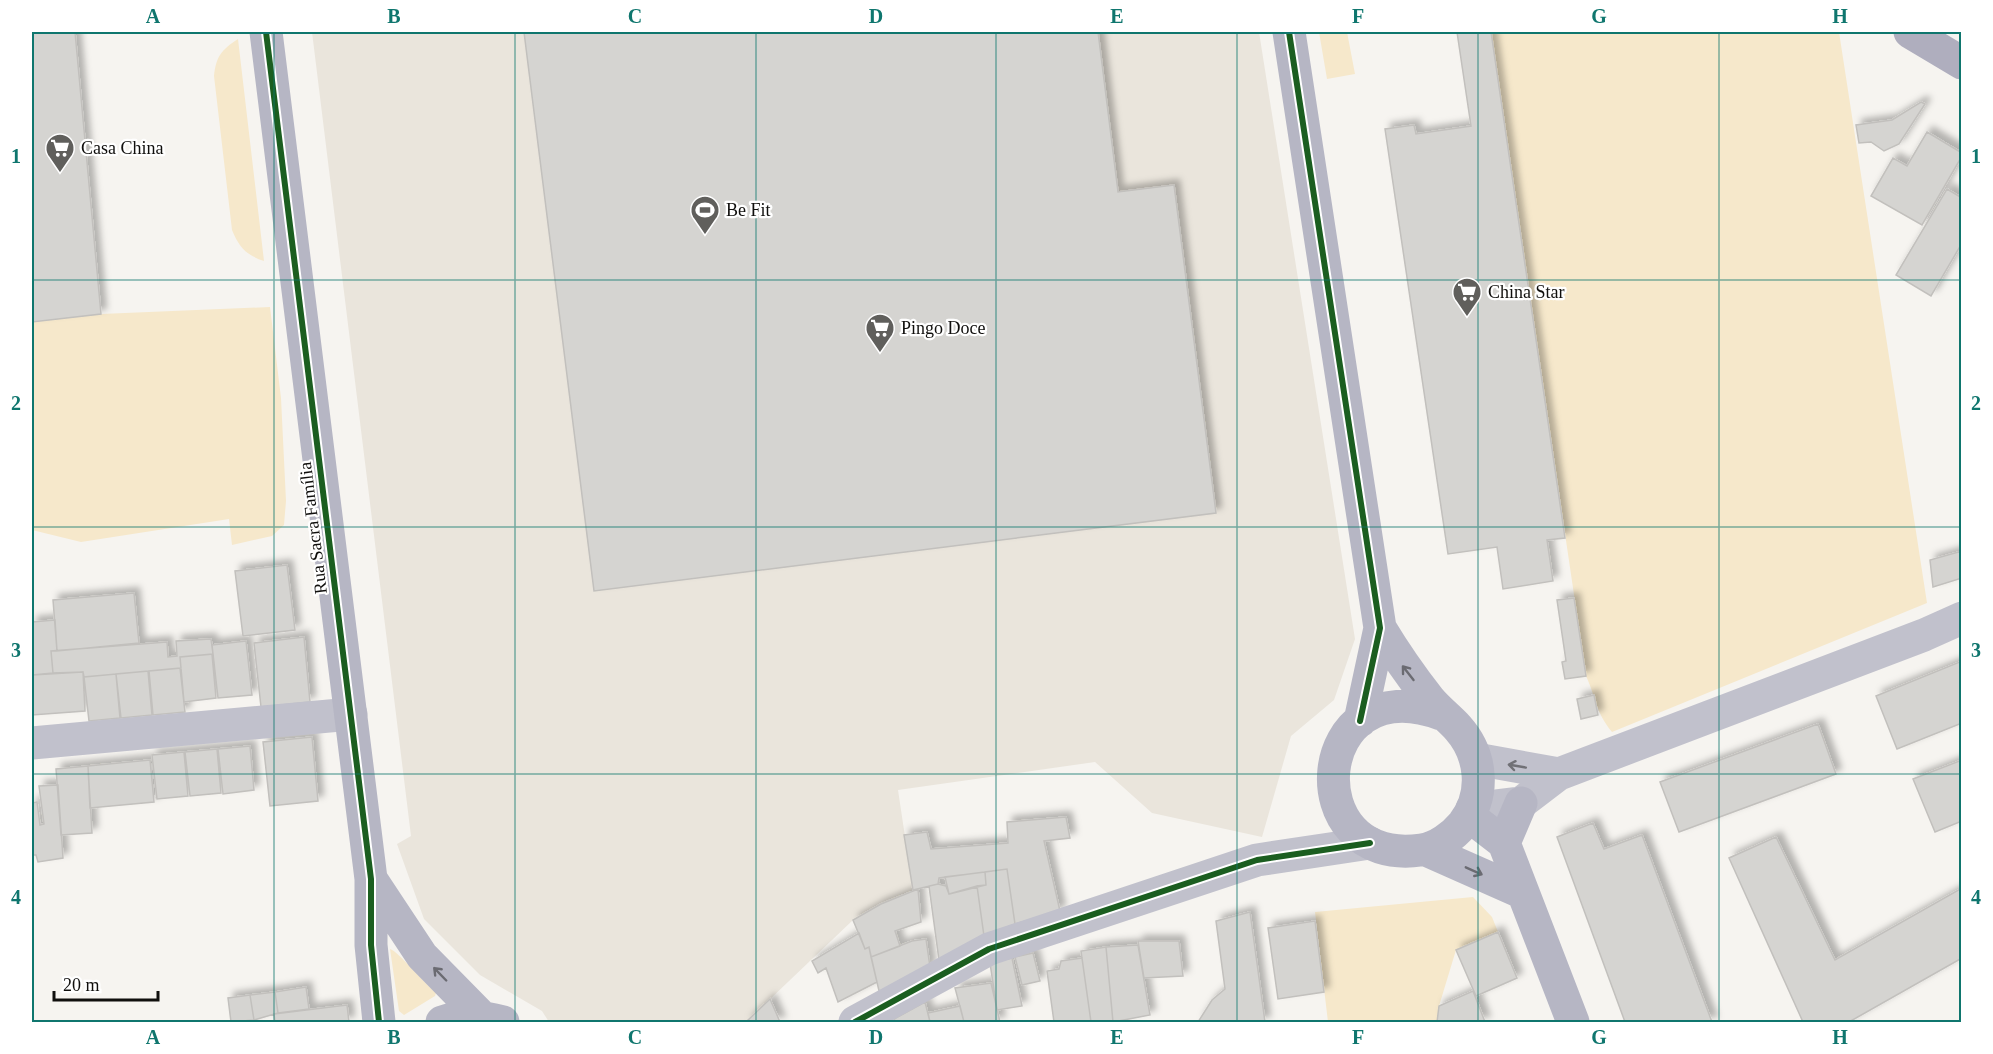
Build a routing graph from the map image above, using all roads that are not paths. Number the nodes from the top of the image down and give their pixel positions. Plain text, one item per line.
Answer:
1 (266, 32) edge
2 (1289, 32) edge
3 (1910, 32) edge
4 (1962, 63) edge
5 (1962, 618) edge
6 (1380, 628) junction
7 (351, 714) junction
8 (1441, 714) junction
9 (1360, 721) junction
10 (32, 743) edge
11 (1476, 759) junction
12 (1559, 774) junction
13 (1521, 804) junction
14 (1471, 813) junction
15 (1370, 843) junction
16 (1503, 843) junction
17 (1426, 849) junction
18 (371, 879) junction
19 (1523, 892) junction
20 (492, 1019) edge
21 (379, 1023) edge
22 (442, 1023) edge
23 (855, 1023) edge
24 (1572, 1023) edge

1 - 7 street, Rua Sacra Família
2 - 6 street
3 - 4 main road
5 - 12 street
8 -> 6 street
6 - 9 street
7 - 10 street
7 - 18 street, Rua Sacra Família
8 - 9 street
8 - 11 street
9 - 15 street
12 -> 11 street
11 - 14 street
12 - 13 street
13 - 14 street
13 - 16 street
14 - 16 street
14 - 17 street
15 - 17 street
15 - 23 street
16 - 19 street
17 -> 19 street
20 -> 18 street, Rua Sacra Família
18 - 21 street, Rua Sacra Família
19 - 24 street
20 - 22 street

